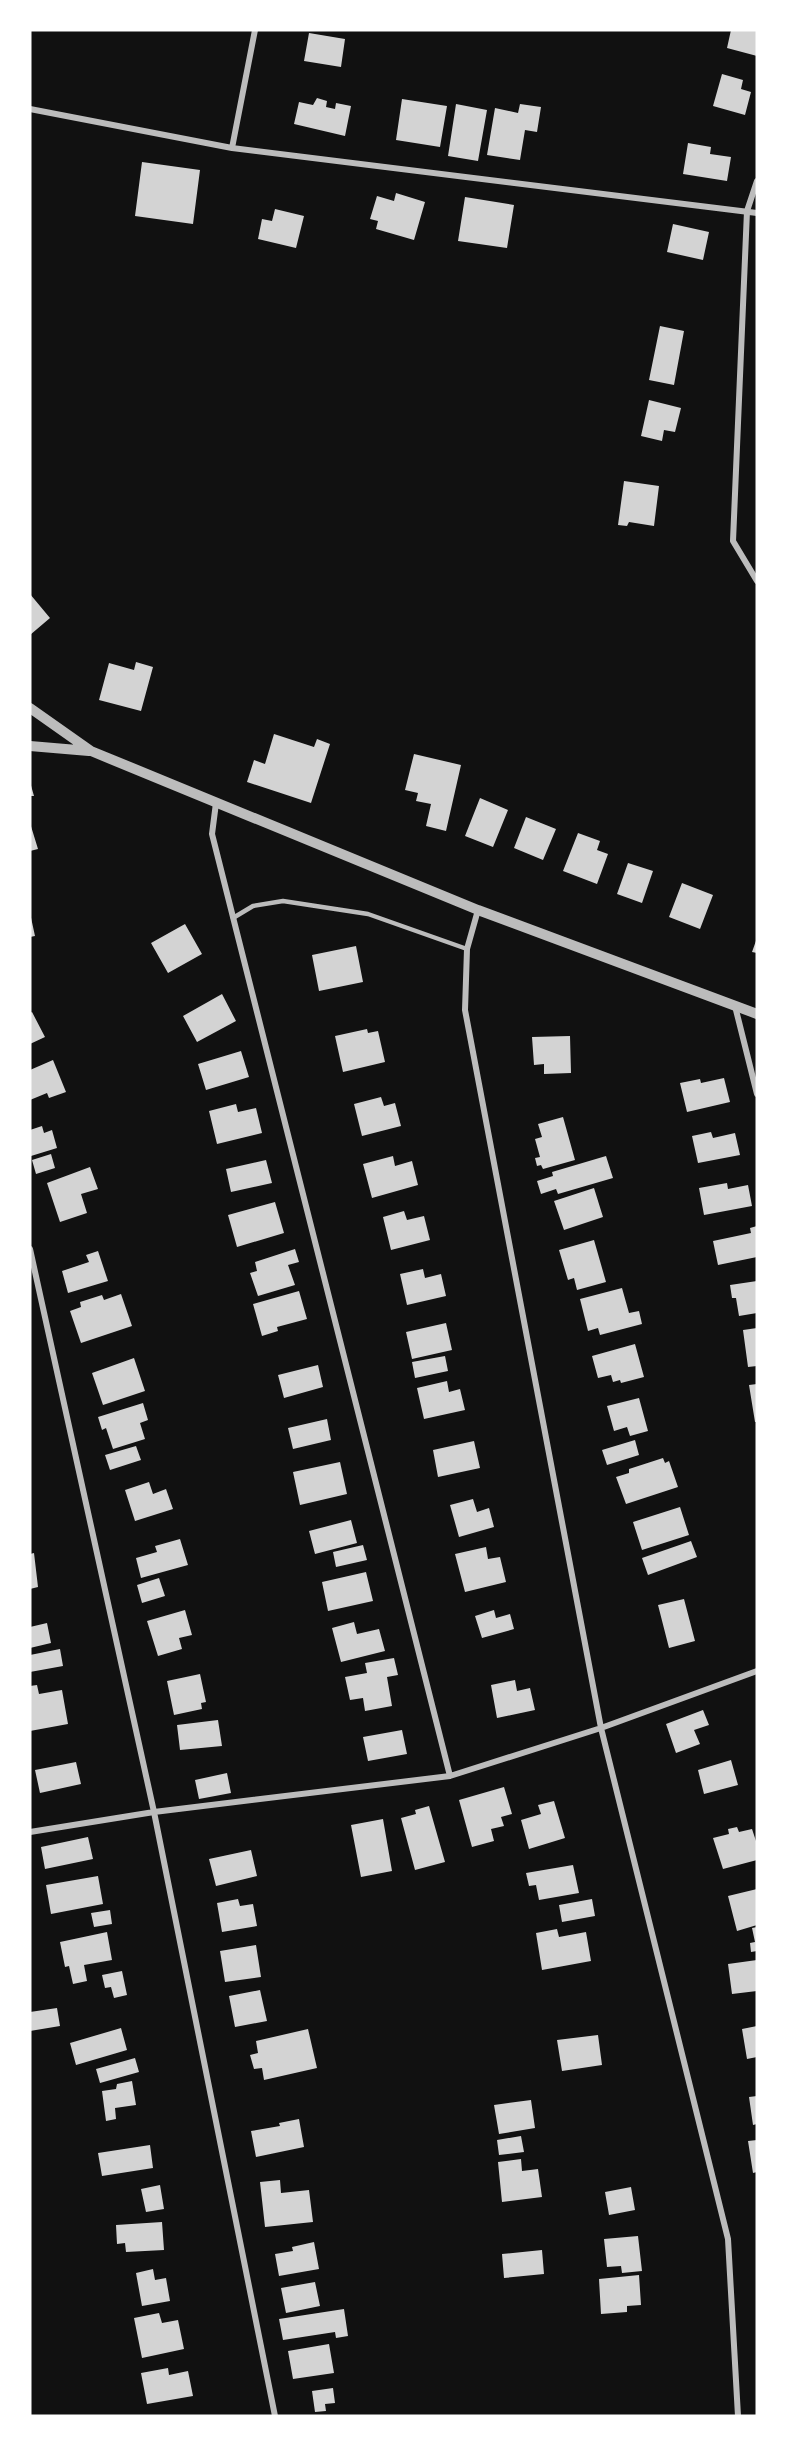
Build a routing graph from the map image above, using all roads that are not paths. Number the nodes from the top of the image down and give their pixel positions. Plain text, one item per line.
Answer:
1 (255, 30) edge
2 (30, 109) edge
3 (232, 148) junction
4 (757, 181) edge
5 (747, 211) junction
6 (757, 213) edge
7 (757, 580) edge
8 (30, 708) edge
9 (30, 746) edge
10 (91, 751) junction
11 (216, 803) junction
12 (478, 910) junction
13 (233, 918) junction
14 (467, 949) junction
15 (735, 1006) junction
16 (757, 1014) edge
17 (757, 1094) edge
18 (30, 1249) edge
19 (757, 1671) edge
20 (601, 1728) junction
21 (450, 1776) junction
22 (154, 1812) junction
23 (30, 1832) edge
24 (275, 2416) edge
25 (738, 2416) edge

1 - 3 street
2 - 3 street
3 - 5 street
4 - 5 street
5 - 6 street
5 - 7 street
8 - 10 street
9 - 10 street
10 - 11 street
11 - 12 street
11 - 13 street
12 - 14 street
12 - 15 street
13 - 14 lane
13 - 21 street
14 - 20 street
15 - 16 street
15 - 17 street
18 - 22 street
19 - 20 street
20 - 21 street
20 - 25 street
21 - 22 street
22 - 23 street
22 - 24 street

